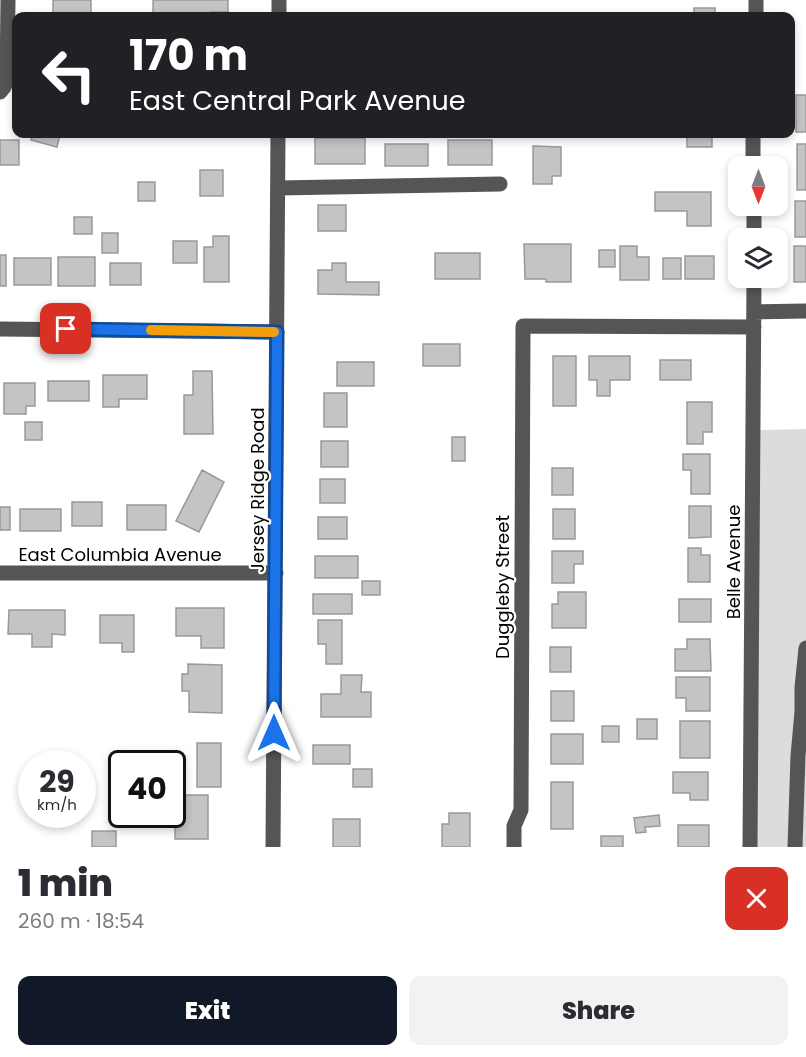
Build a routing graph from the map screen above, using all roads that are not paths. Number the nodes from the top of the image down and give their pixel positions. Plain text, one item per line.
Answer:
1 (8, 0) edge
2 (0, 92) edge
3 (278, 138) edge
4 (753, 138) edge
5 (753, 156) edge
6 (500, 184) dead end
7 (278, 188) junction
8 (754, 288) edge
9 (806, 311) edge
10 (754, 320) junction
11 (0, 328) edge
12 (277, 332) junction
13 (0, 573) edge
14 (276, 573) junction
15 (806, 648) edge
16 (802, 712) junction
17 (806, 730) edge
18 (273, 847) edge
19 (514, 847) edge
20 (750, 847) edge
21 (795, 847) edge

1 - 2 street
3 - 7 street, Jersey Ridge Road
4 - 5 street
6 - 7 street
7 - 12 street, Jersey Ridge Road
8 - 10 street, Belle Avenue
9 - 10 street
10 - 19 street, Duggleby Street
10 - 20 street, Belle Avenue
11 - 12 street
12 - 14 street, Jersey Ridge Road
13 - 14 street, East Columbia Avenue
14 - 18 street, Jersey Ridge Road
15 - 16 street
16 - 17 street
16 - 21 street

